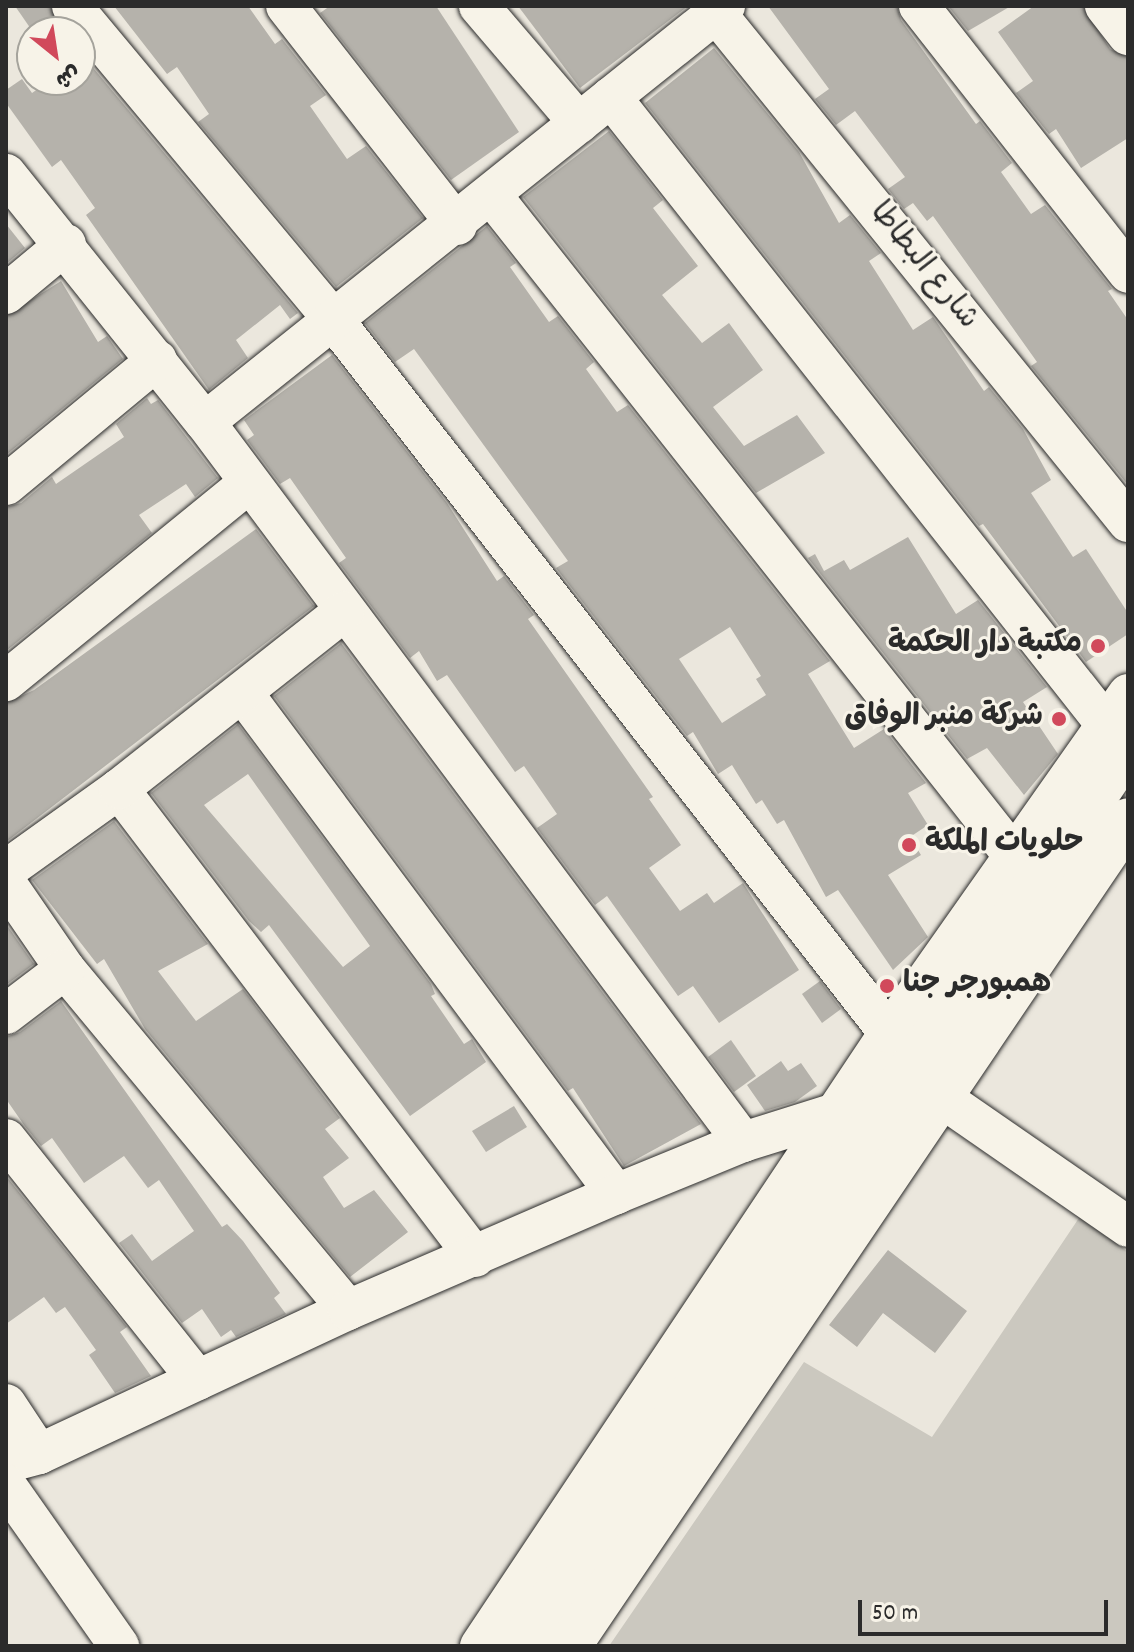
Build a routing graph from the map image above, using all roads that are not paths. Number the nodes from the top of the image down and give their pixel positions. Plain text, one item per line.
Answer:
1 (72, 6) edge
2 (286, 6) edge
3 (919, 6) edge
4 (1105, 6) edge
5 (484, 8) edge
6 (721, 9) edge
7 (1128, 35) edge
8 (611, 97) junction
9 (579, 123) junction
10 (6, 174) edge
11 (493, 197) junction
12 (457, 225) junction
13 (66, 244) junction
14 (1128, 273) edge
15 (6, 294) edge
16 (336, 323) junction
17 (157, 360) junction
18 (205, 422) junction
19 (249, 483) junction
20 (6, 485) edge
21 (1128, 522) edge
22 (344, 611) junction
23 (6, 681) edge
24 (243, 693) junction
25 (1121, 723) edge
26 (119, 789) junction
27 (1128, 820) edge
28 (1013, 855) junction
29 (6, 870) edge
30 (6, 883) edge
31 (65, 969) junction
32 (6, 1014) edge
33 (889, 1033) junction
34 (942, 1098) junction
35 (859, 1115) junction
36 (6, 1139) edge
37 (743, 1142) junction
38 (616, 1194) junction
39 (1128, 1227) edge
40 (475, 1257) junction
41 (348, 1310) junction
42 (198, 1380) junction
43 (6, 1404) edge
44 (22, 1459) edge
45 (6, 1485) edge
46 (119, 1646) edge
47 (480, 1646) edge
48 (520, 1646) edge
49 (569, 1646) edge

1 - 16 street
2 - 12 street
3 - 14 street
4 - 7 street
5 - 9 street
6 - 8 street
6 - 21 street, شارع البطاطا
8 - 9 street
8 - 25 street
9 - 11 street
10 - 13 street
11 - 12 street
11 - 28 street
12 - 16 street
13 - 15 street
13 - 17 street
16 - 18 street
16 - 33 street
17 - 18 street
17 - 20 street
18 - 19 street
19 - 22 street
19 - 23 street
22 - 24 street
22 - 37 street
24 - 26 street
24 - 38 street
25 - 28 street
25 - 35 main road
26 - 29 street
26 - 40 street
27 - 34 main road
28 - 33 street
30 - 31 street
31 - 32 street
31 - 41 street
33 - 35 street
34 - 39 street
34 - 49 main road
35 - 37 street
35 - 47 street
35 - 48 main road
36 - 42 street
37 - 38 street
38 - 40 street
40 - 41 street
41 - 42 street
42 - 44 street
43 - 44 street
45 - 46 street

